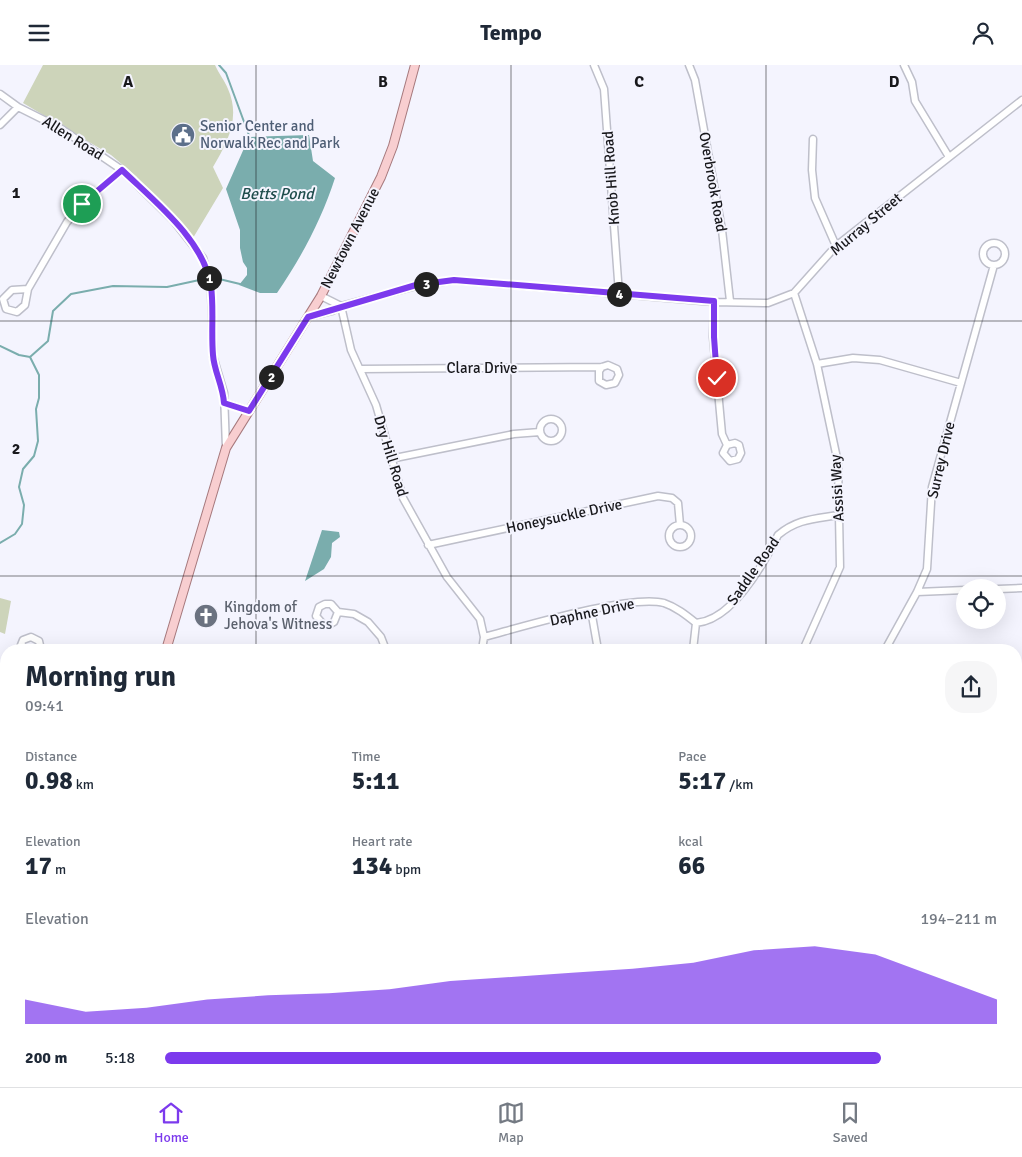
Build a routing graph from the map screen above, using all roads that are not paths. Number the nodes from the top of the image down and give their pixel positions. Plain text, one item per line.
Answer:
1 (415, 65) edge
2 (594, 65) edge
3 (689, 65) edge
4 (904, 65) edge
5 (0, 94) edge
6 (1022, 100) edge
7 (18, 107) junction
8 (0, 125) edge
9 (813, 139) dead end
10 (949, 157) junction
11 (122, 170) junction
12 (836, 246) junction
13 (994, 265) dead end
14 (28, 289) dead end
15 (794, 293) junction
16 (619, 294) junction
17 (321, 296) junction
18 (714, 301) junction
19 (730, 301) junction
20 (341, 306) junction
21 (308, 317) junction
22 (817, 364) junction
23 (602, 367) dead end
24 (361, 369) junction
25 (961, 383) junction
26 (224, 403) junction
27 (249, 411) junction
28 (540, 432) dead end
29 (727, 445) dead end
30 (226, 447) junction
31 (390, 459) junction
32 (838, 515) junction
33 (680, 525) dead end
34 (428, 545) junction
35 (1022, 588) edge
36 (1006, 589) edge
37 (956, 590) edge
38 (917, 592) junction
39 (591, 610) junction
40 (338, 612) dead end
41 (696, 623) junction
42 (484, 637) junction
43 (21, 644) edge
44 (40, 644) edge
45 (168, 644) edge
46 (384, 644) edge
47 (483, 644) edge
48 (597, 644) edge
49 (694, 644) edge
50 (806, 644) edge
51 (888, 644) edge

1 - 17 main road, Newtown Avenue
2 - 16 street, Knob Hill Road
3 - 19 street, Overbrook Road
4 - 10 street
5 - 7 street, Allen Road
6 - 10 street, Murray Street
7 - 8 street
7 - 11 street, Allen Road
9 - 12 street
10 - 12 street, Murray Street
11 - 14 street
11 - 26 street, Allen Road
12 - 15 street, Murray Street
13 - 25 street, Surrey Drive
15 - 19 street, Murray Street
15 - 22 street, Assisi Way
16 - 18 street, Murray Street
16 - 20 street, Murray Street
17 - 20 street
17 - 21 main road, Newtown Avenue
18 - 19 street, Murray Street
18 - 29 street
20 - 21 street, Murray Street
20 - 24 street, Dry Hill Road
21 - 27 main road, Newtown Avenue
22 - 25 street
22 - 32 street, Assisi Way
23 - 24 street, Clara Drive
24 - 31 street, Dry Hill Road
25 - 38 street, Surrey Drive
26 - 27 street
26 - 30 street, Allen Road
27 - 30 main road, Newtown Avenue
28 - 31 street
30 - 45 main road, Newtown Avenue
31 - 34 street, Dry Hill Road
32 - 41 street, Saddle Road
32 - 50 street, Assisi Way
33 - 34 street, Honeysuckle Drive
34 - 42 street, Dry Hill Road
35 - 36 street
37 - 38 street
38 - 51 street, Surrey Drive
39 - 41 street, Daphne Drive
39 - 42 street, Daphne Drive
39 - 48 street
40 - 46 street
41 - 49 street
42 - 47 street, Dry Hill Road
43 - 44 street

